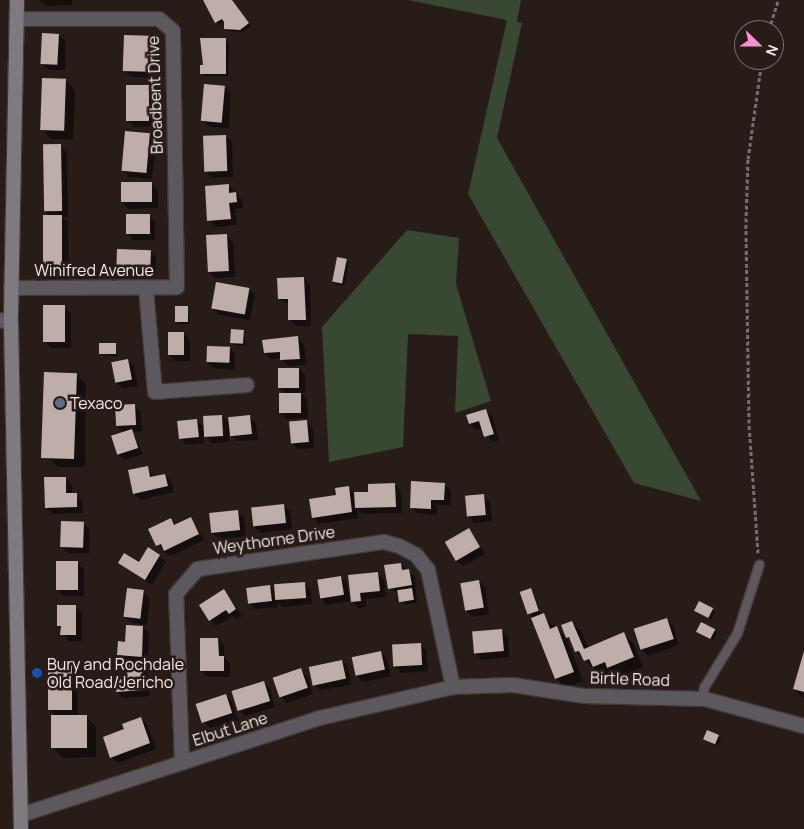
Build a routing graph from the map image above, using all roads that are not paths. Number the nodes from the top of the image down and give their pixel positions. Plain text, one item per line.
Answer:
1 (17, 0) edge
2 (17, 19) junction
3 (176, 287) joint
4 (11, 288) junction
5 (146, 289) junction
6 (6, 321) edge
7 (247, 386) dead end
8 (759, 564) road end
9 (453, 687) junction
10 (702, 699) junction
11 (804, 726) edge
12 (182, 764) junction
13 (21, 822) edge

1 - 2 main road
2 - 3 street, Broadbent Drive
2 - 4 main road
3 - 5 street, Winifred Avenue
4 - 5 street, Winifred Avenue
4 - 6 main road
5 - 7 street
6 - 13 main road
8 - 10 lane
9 - 10 street, Birtle Road
9 - 12 street, Elbut Lane
9 - 12 street, Weythorne Drive
10 - 11 street, Birtle Road
12 - 13 street, Elbut Lane

